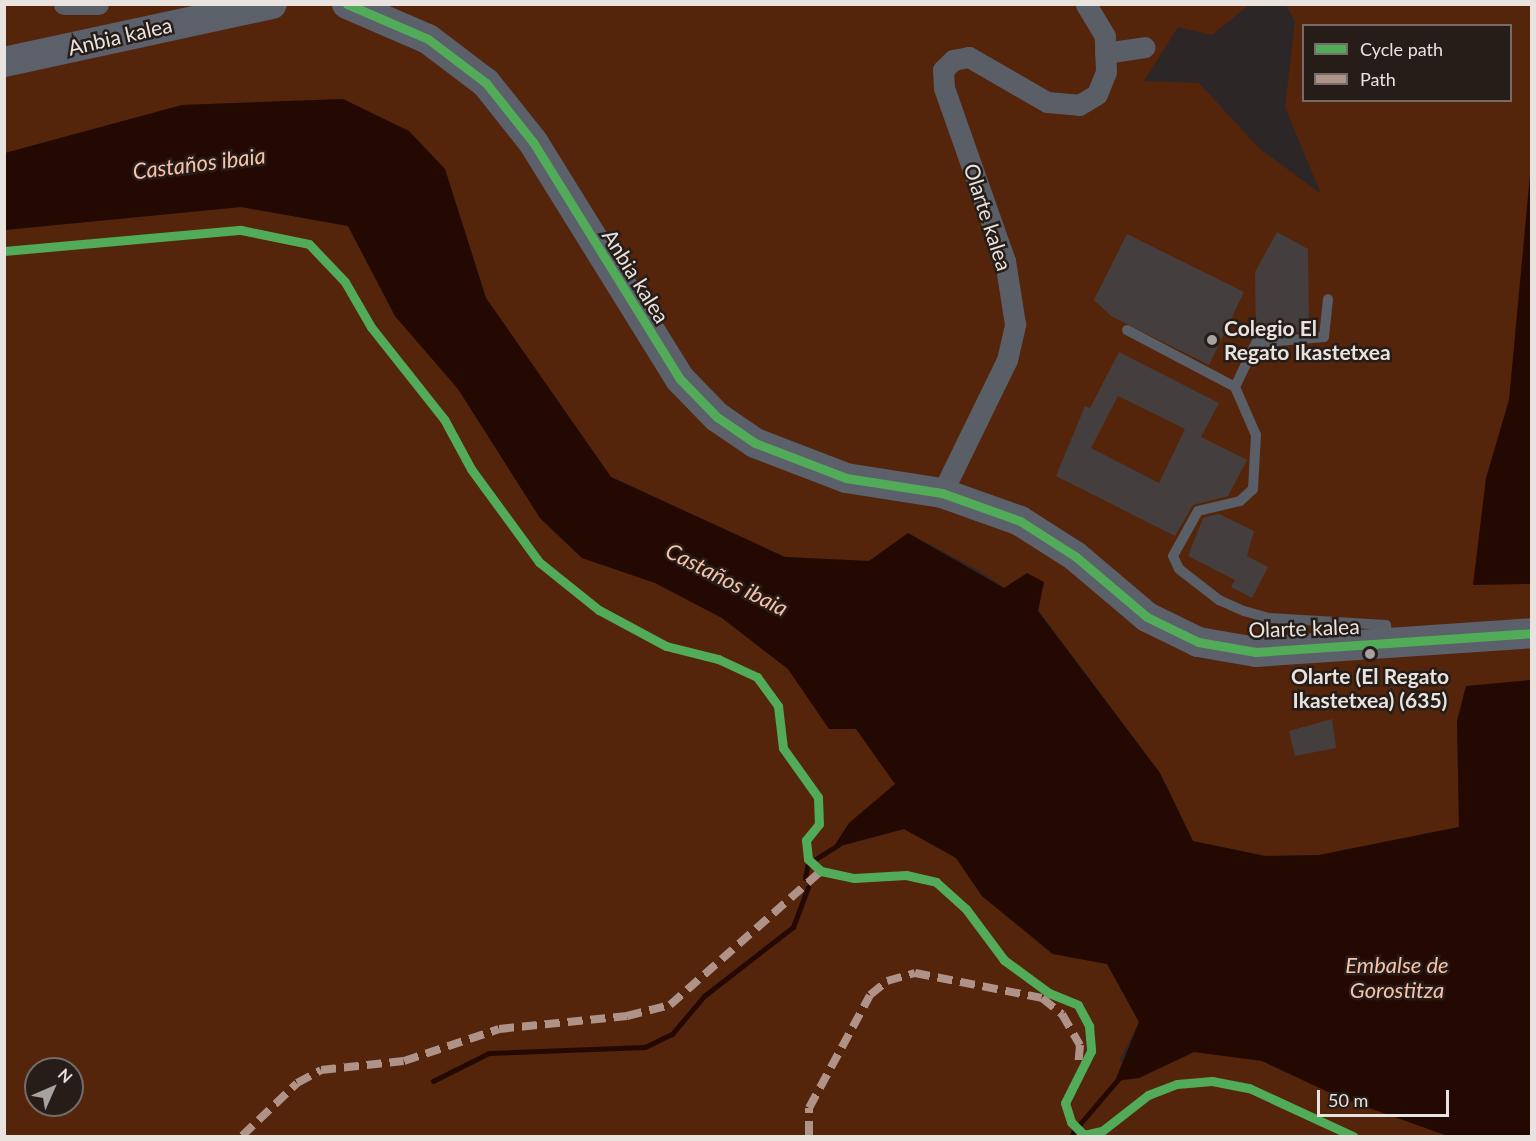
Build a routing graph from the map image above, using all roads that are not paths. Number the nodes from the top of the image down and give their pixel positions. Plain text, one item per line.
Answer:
1 (64, 4) edge
2 (98, 4) edge
3 (272, 4) edge
4 (347, 4) edge
5 (1086, 4) edge
6 (1145, 47) dead end
7 (1105, 53) junction
8 (4, 62) edge
9 (1328, 299) dead end
10 (1127, 330) dead end
11 (1234, 387) junction
12 (942, 493) junction
13 (1532, 633) edge
14 (1388, 642) junction

1 - 2 street
3 - 8 street, Anbia kalea
4 - 12 street, Anbia kalea
5 - 7 street, Olarte kalea
6 - 7 street
7 - 12 street, Olarte kalea
9 - 11 lane
10 - 11 lane
11 - 14 lane
12 - 14 street, Olarte kalea
13 - 14 street, Olarte kalea

